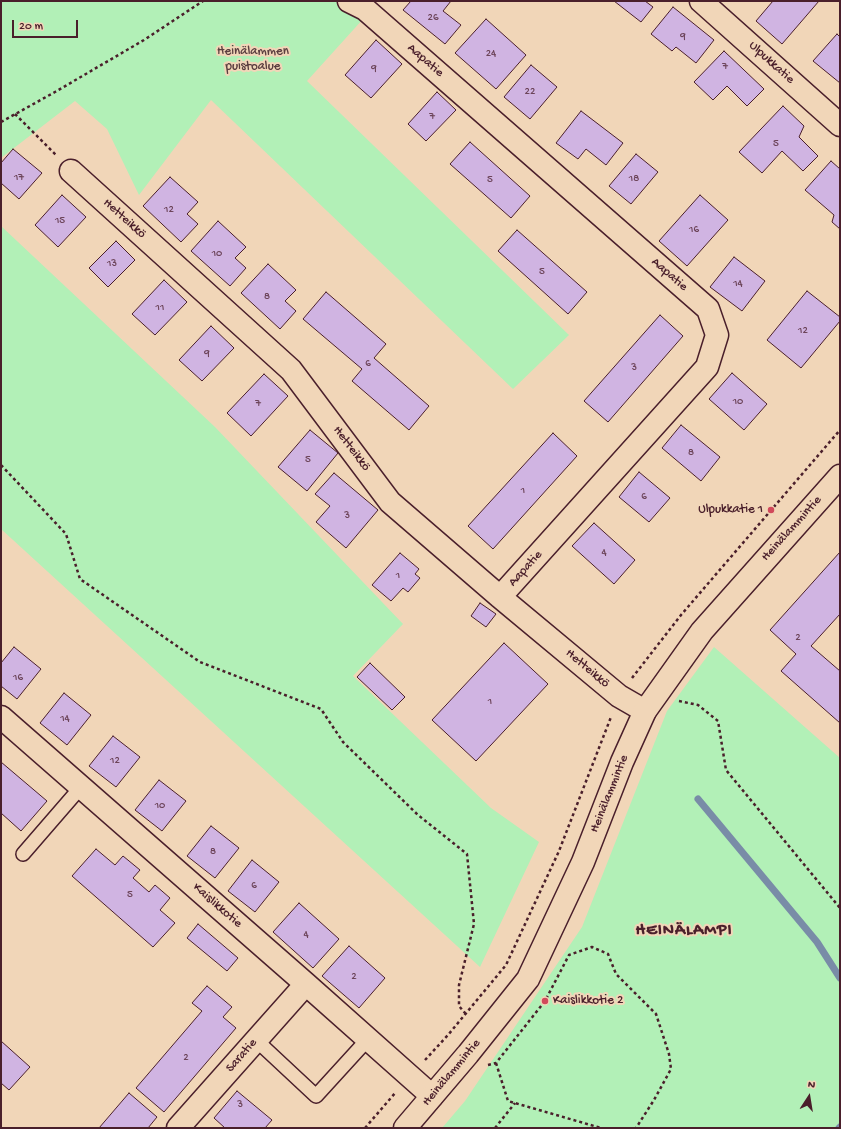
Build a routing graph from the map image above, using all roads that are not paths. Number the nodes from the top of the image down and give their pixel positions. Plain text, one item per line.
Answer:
1 (349, 1) edge
2 (702, 1) edge
3 (840, 125) edge
4 (71, 171) road end
5 (840, 476) edge
6 (500, 597) junction
7 (651, 703) junction
8 (1, 717) edge
9 (80, 787) junction
10 (23, 854) dead end
11 (306, 984) junction
12 (368, 1039) junction
13 (256, 1040) junction
14 (432, 1096) junction
15 (178, 1128) edge
16 (405, 1128) edge

1 - 6 street, Aapatie
2 - 3 street, Ulpukkatie
4 - 6 street, Hetteikkö
5 - 7 street, Heinälammintie
6 - 7 street, Hetteikkö
7 - 14 street, Heinälammintie
8 - 9 street, Kaislikkotie
9 - 10 lane
9 - 11 street, Kaislikkotie
11 - 12 street, Kaislikkotie
11 - 13 street, Saratie
12 - 13 lane
12 - 14 street, Kaislikkotie
13 - 15 street, Saratie
14 - 16 street, Heinälammintie

